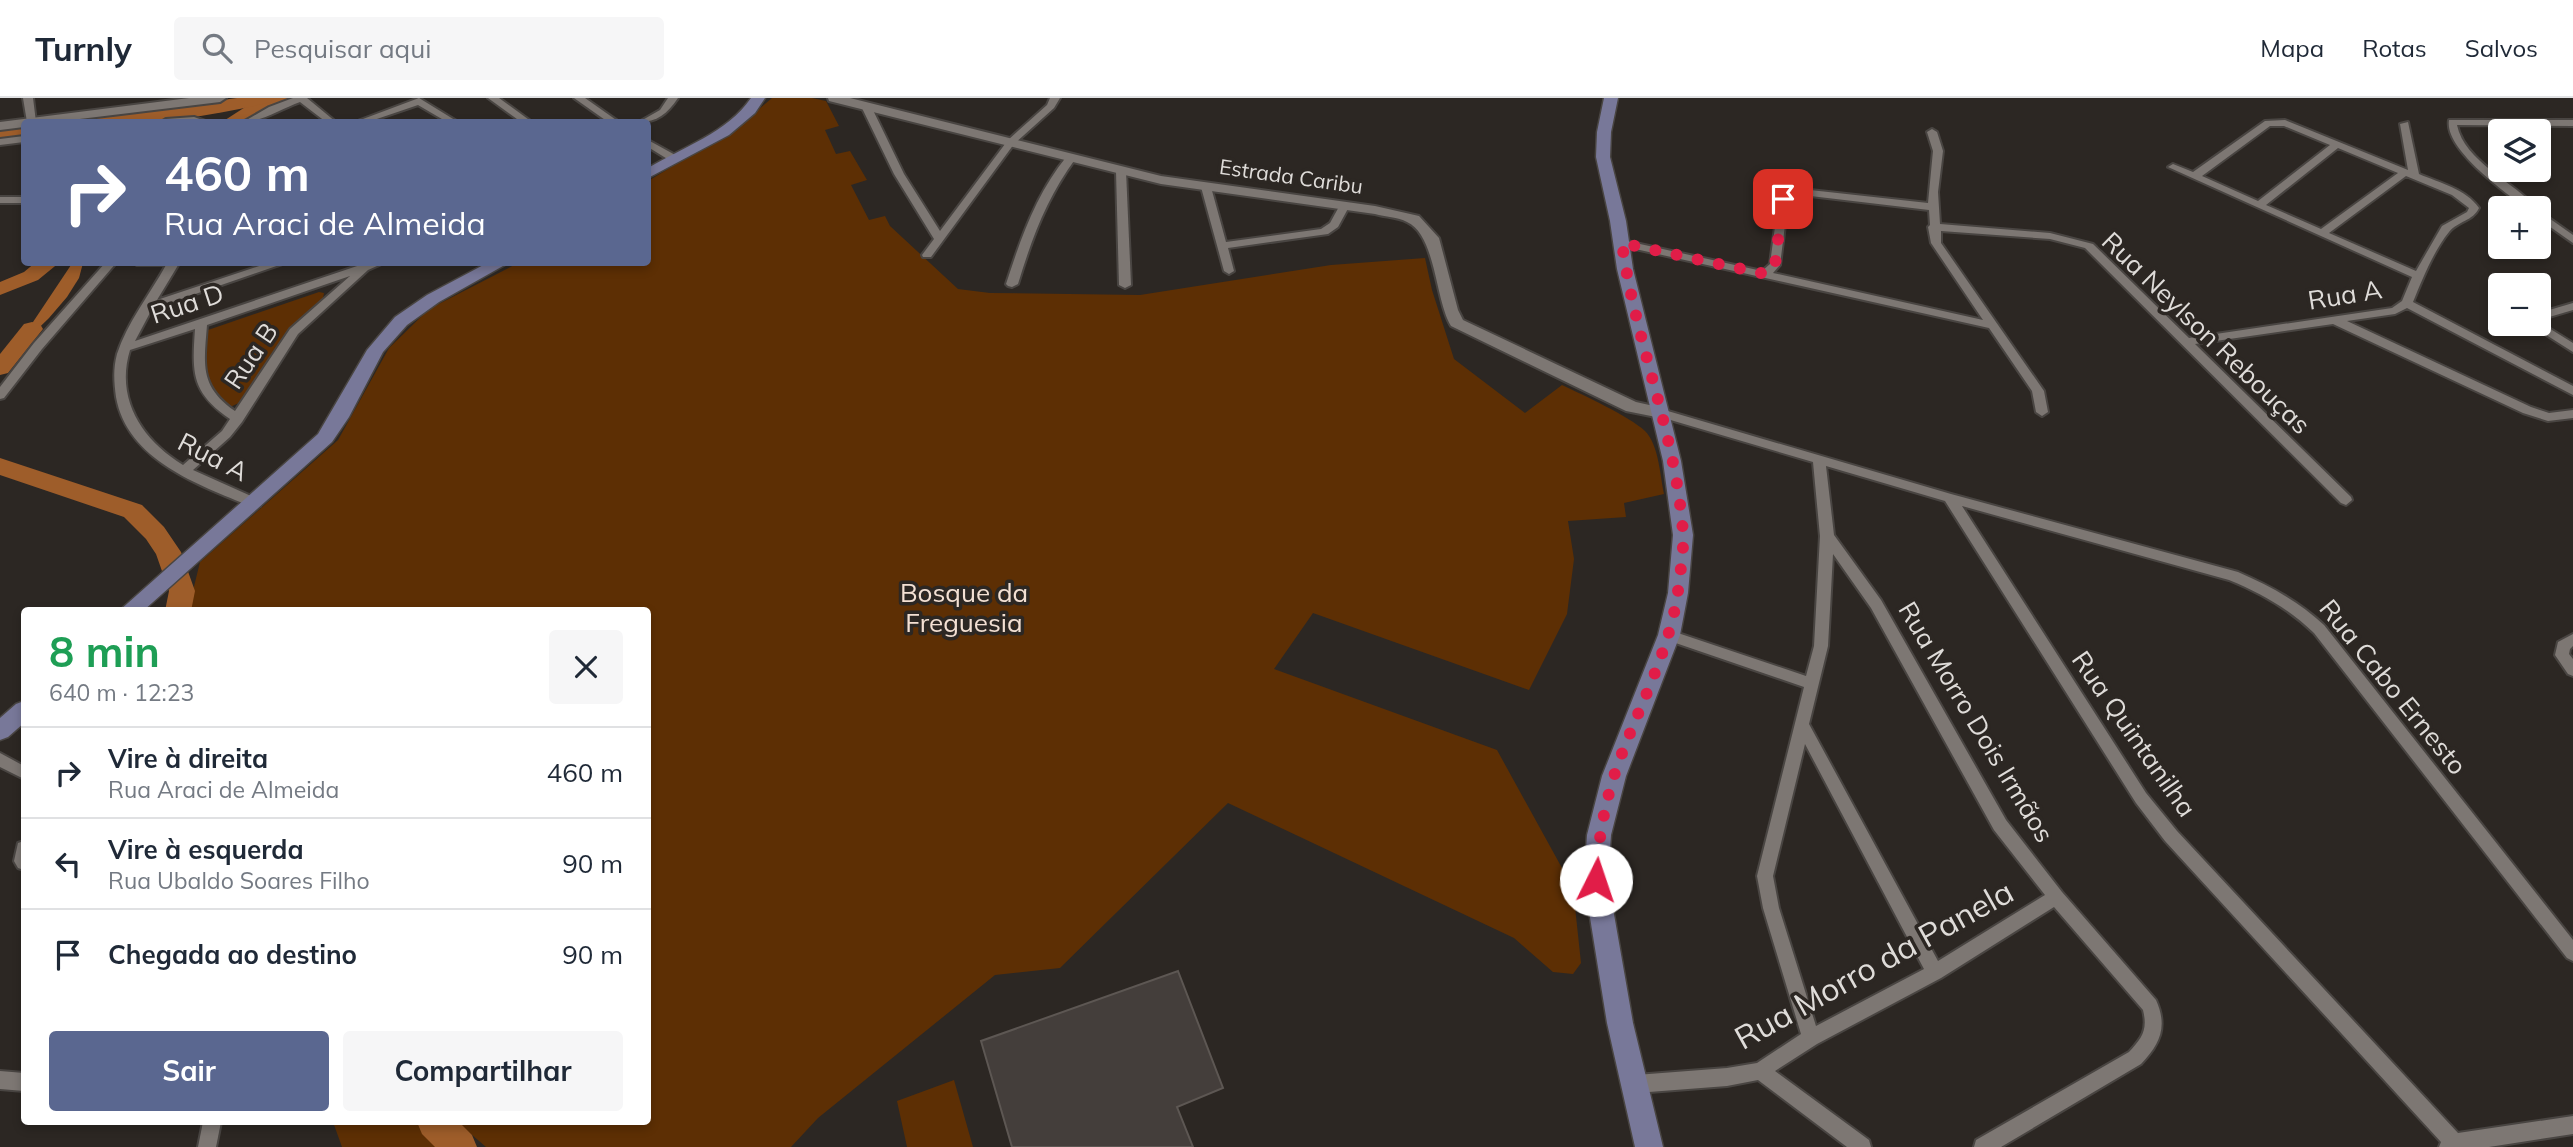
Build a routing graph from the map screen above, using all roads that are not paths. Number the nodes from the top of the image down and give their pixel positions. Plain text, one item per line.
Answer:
1 (28, 98) edge
2 (220, 98) edge
3 (302, 98) edge
4 (493, 98) edge
5 (579, 98) edge
6 (758, 98) edge
7 (834, 98) edge
8 (1055, 98) edge
9 (1611, 98) edge
10 (670, 99) edge
11 (159, 102) edge
12 (866, 106) junction
13 (28, 119) edge
14 (48, 119) edge
15 (254, 119) edge
16 (327, 119) edge
17 (382, 119) edge
18 (448, 119) edge
19 (523, 119) edge
20 (610, 119) edge
21 (649, 119) edge
22 (21, 123) edge
23 (2573, 123) edge
24 (2405, 124) dead end
25 (0, 126) edge
26 (1932, 132) dead end
27 (21, 139) edge
28 (0, 142) edge
29 (1011, 142) junction
30 (2337, 144) junction
31 (651, 145) edge
32 (673, 158) junction
33 (1071, 158) junction
34 (2173, 167) dead end
35 (1121, 171) junction
36 (651, 172) edge
37 (2410, 174) junction
38 (2194, 176) junction
39 (1206, 187) junction
40 (2517, 196) edge
41 (0, 200) edge
42 (21, 200) edge
43 (1345, 205) junction
44 (2259, 205) junction
45 (1934, 207) junction
46 (2551, 223) edge
47 (1933, 227) junction
48 (2322, 233) junction
49 (938, 237) junction
50 (2573, 240) edge
51 (1622, 243) junction
52 (1223, 246) junction
53 (927, 255) dead end
54 (1775, 265) junction
55 (108, 266) edge
56 (172, 266) edge
57 (271, 266) edge
58 (372, 266) edge
59 (494, 266) edge
60 (363, 270) junction
61 (1229, 271) dead end
62 (1765, 274) junction
63 (2418, 276) junction
64 (1788, 279) junction
65 (1012, 284) dead end
66 (1125, 285) dead end
67 (2407, 303) junction
68 (150, 306) junction
69 (2573, 306) edge
70 (2551, 313) edge
71 (2335, 320) junction
72 (201, 324) junction
73 (1992, 325) junction
74 (2551, 334) edge
75 (2185, 342) junction
76 (126, 348) junction
77 (2573, 348) edge
78 (2573, 391) edge
79 (0, 396) edge
80 (2042, 412) dead end
81 (1661, 413) junction
82 (2573, 414) edge
83 (238, 419) junction
84 (1819, 461) junction
85 (183, 472) junction
86 (1950, 498) junction
87 (2346, 500) dead end
88 (254, 503) junction
89 (1828, 536) junction
90 (133, 607) edge
91 (1669, 635) junction
92 (2573, 639) edge
93 (2573, 670) edge
94 (1812, 684) junction
95 (21, 713) edge
96 (1801, 723) junction
97 (0, 731) edge
98 (0, 759) edge
99 (21, 771) edge
100 (2056, 897) junction
101 (2573, 953) edge
102 (1936, 972) junction
103 (1811, 1038) junction
104 (1760, 1071) junction
105 (0, 1080) edge
106 (21, 1082) edge
107 (1636, 1084) junction
108 (211, 1125) edge
109 (2573, 1125) edge
110 (2451, 1145) edge
111 (207, 1147) edge
112 (1649, 1147) edge
113 (1862, 1147) edge
114 (1983, 1147) edge

1 - 13 street
2 - 11 street
3 - 15 street
3 - 16 street
4 - 19 street
5 - 20 street
6 - 32 main road
7 - 12 street, Estrada Caribu
8 - 29 street
9 - 51 main road
10 - 21 street
11 - 14 street
12 - 29 street, Estrada Caribu
12 - 49 street
17 - 18 street
22 - 25 street
23 - 40 street
24 - 37 street
26 - 45 street
27 - 28 street
29 - 33 street, Estrada Caribu
29 - 49 street
30 - 37 street
30 - 38 street
30 - 44 street
31 - 32 street
32 - 36 main road
33 - 35 street, Estrada Caribu
33 - 65 street
34 - 38 street
35 - 39 street, Estrada Caribu
35 - 66 street
37 - 48 street
37 - 63 street
38 - 44 street
39 - 43 street, Estrada Caribu
39 - 52 street
41 - 42 street
43 - 52 street
43 - 81 street, Estrada Caribu
44 - 48 street
45 - 47 street
45 - 54 street
46 - 50 street
47 - 73 street
47 - 75 street, Rua Neylson Rebouças
48 - 63 street
49 - 53 street
51 - 62 street
51 - 81 main road
52 - 61 street
54 - 62 street
54 - 64 street
55 - 79 street
56 - 68 street, Rua A
57 - 68 street
58 - 60 street, Rua D
59 - 88 main road
60 - 72 street, Rua D
60 - 83 street, Rua B
62 - 64 street
63 - 67 street
64 - 73 street
67 - 71 street, Rua A
67 - 78 street, Rua A
68 - 76 street, Rua A
69 - 70 street
71 - 75 street, Rua A
71 - 82 street
72 - 76 street, Rua D
72 - 83 street
73 - 80 street
74 - 77 street
75 - 87 street, Rua Neylson Rebouças
76 - 85 street, Rua A
81 - 84 street
81 - 91 main road
83 - 85 street, Rua B
84 - 86 street
84 - 89 street
85 - 88 street, Rua A
86 - 101 street, Rua Cabo Ernesto
86 - 110 street, Rua Quintanilha
88 - 90 main road
89 - 94 street
89 - 100 street, Rua Morro Dois Irmãos
91 - 94 street
91 - 107 main road
92 - 93 street
94 - 96 street
95 - 97 main road
96 - 102 street
96 - 103 street
98 - 99 street
100 - 102 street, Rua Morro da Panela
100 - 114 street, Rua Morro Dois Irmãos
102 - 103 street, Rua Morro da Panela
103 - 104 street, Rua Morro da Panela
104 - 107 street, Rua Morro da Panela
104 - 113 street
105 - 106 street
107 - 112 main road
108 - 111 street
109 - 110 street, Rua Quintanilha

